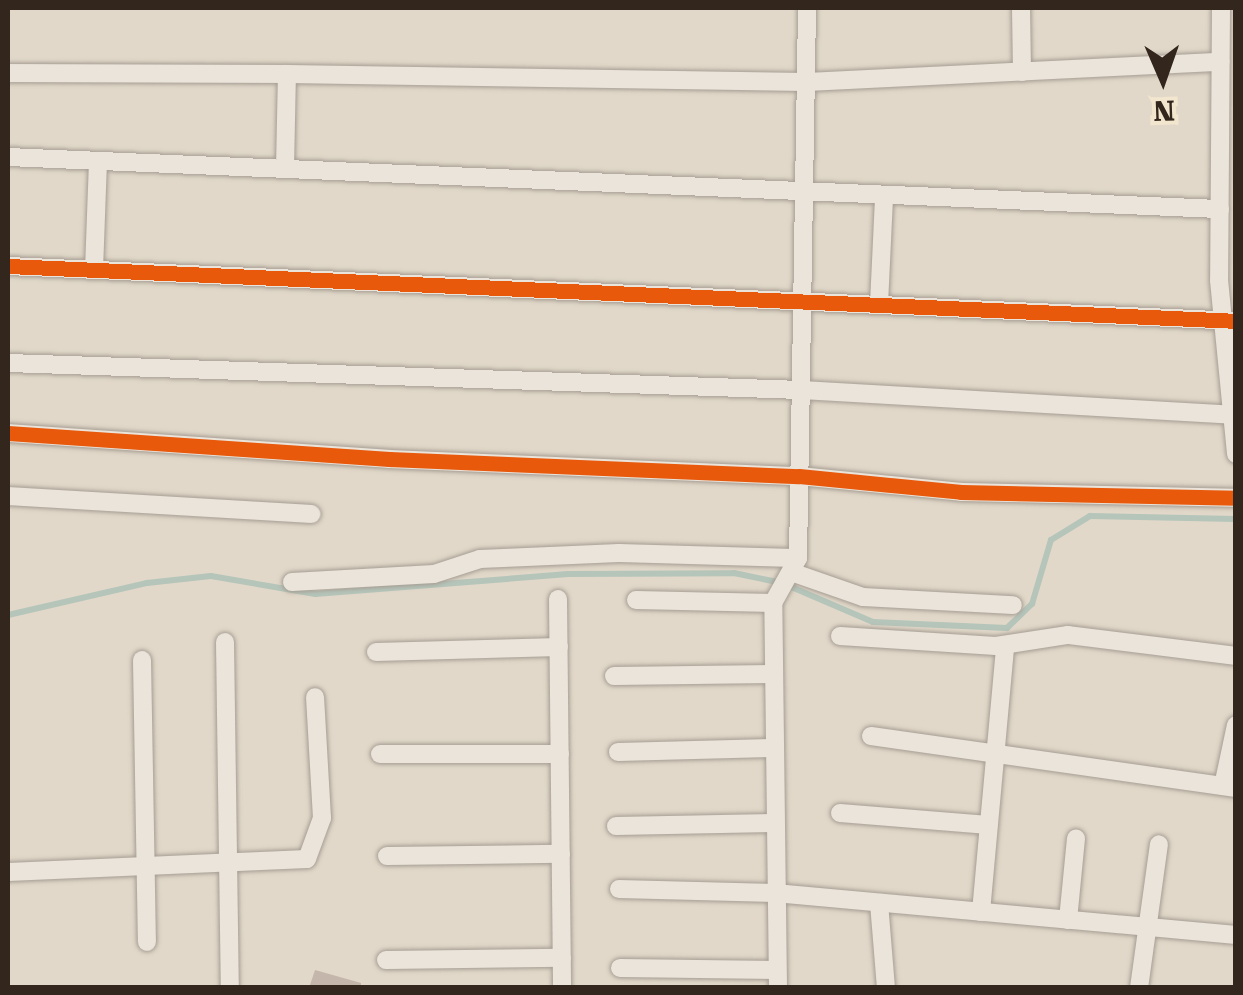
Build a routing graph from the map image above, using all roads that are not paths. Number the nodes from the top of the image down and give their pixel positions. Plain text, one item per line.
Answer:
1 (806, 8) edge
2 (1021, 8) edge
3 (1221, 8) edge
4 (1221, 62) junction
5 (1022, 72) junction
6 (8, 73) edge
7 (287, 74) junction
8 (806, 82) junction
9 (8, 157) edge
10 (98, 161) junction
11 (286, 168) junction
12 (806, 194) junction
13 (884, 197) junction
14 (1220, 209) junction
15 (8, 266) edge
16 (94, 270) junction
17 (804, 300) junction
18 (880, 304) junction
19 (1229, 321) edge
20 (8, 363) edge
21 (802, 390) junction
22 (1232, 415) junction
23 (8, 433) edge
24 (1236, 454) edge
25 (799, 476) junction
26 (8, 496) edge
27 (1236, 498) edge
28 (310, 514) dead end
29 (787, 581) junction
30 (292, 582) dead end
31 (558, 599) dead end
32 (636, 600) dead end
33 (1013, 605) dead end
34 (840, 636) dead end
35 (225, 642) dead end
36 (1005, 646) junction
37 (558, 647) junction
38 (376, 652) dead end
39 (1236, 656) edge
40 (142, 660) dead end
41 (772, 674) junction
42 (614, 676) dead end
43 (315, 697) dead end
44 (1236, 725) edge
45 (871, 736) dead end
46 (771, 748) junction
47 (618, 752) dead end
48 (995, 752) junction
49 (380, 754) dead end
50 (560, 754) junction
51 (1229, 786) edge
52 (840, 813) dead end
53 (773, 822) junction
54 (989, 825) junction
55 (616, 826) dead end
56 (1076, 838) dead end
57 (1159, 844) dead end
58 (561, 854) junction
59 (388, 856) dead end
60 (229, 864) junction
61 (144, 867) junction
62 (8, 872) edge
63 (619, 889) dead end
64 (775, 893) junction
65 (879, 902) junction
66 (981, 912) junction
67 (1068, 920) junction
68 (1147, 928) junction
69 (1236, 935) edge
70 (147, 942) dead end
71 (562, 958) junction
72 (386, 960) dead end
73 (620, 968) dead end
74 (777, 979) edge
75 (230, 988) edge
76 (562, 988) edge
77 (886, 988) edge
78 (1139, 988) edge

1 - 8 street
2 - 5 street
3 - 4 street
4 - 5 street
4 - 14 street
5 - 8 street
6 - 7 street
7 - 8 street
7 - 11 street
8 - 12 street
9 - 10 street
10 - 11 street
10 - 16 street
11 - 12 street
12 - 13 street
12 - 17 street
13 - 14 street
13 - 18 street
14 - 19 street
15 - 16 street
16 - 17 street
17 - 18 street
17 - 21 street
18 - 19 street
19 - 22 street
20 - 21 street
21 - 22 street
21 - 25 street
22 - 24 street
23 - 25 street
25 - 27 street
25 - 29 street
26 - 28 street
29 - 30 street
29 - 32 street
29 - 33 street
29 - 41 street
31 - 37 street
34 - 36 street
35 - 60 street
36 - 39 street
36 - 48 street
37 - 38 street
37 - 50 street
40 - 61 street
41 - 42 street
41 - 46 street
43 - 60 street
44 - 51 street
45 - 48 street
46 - 47 street
46 - 53 street
48 - 51 street
48 - 54 street
49 - 50 street
50 - 58 street
52 - 54 street
53 - 55 street
53 - 64 street
54 - 66 street
56 - 67 street
57 - 68 street
58 - 59 street
58 - 71 street
60 - 61 street
60 - 75 street
61 - 62 street
61 - 70 street
63 - 64 street
64 - 65 street
64 - 74 street
65 - 66 street
65 - 77 street
66 - 67 street
67 - 68 street
68 - 69 street
68 - 78 street
71 - 72 street
71 - 76 street
73 - 74 street

